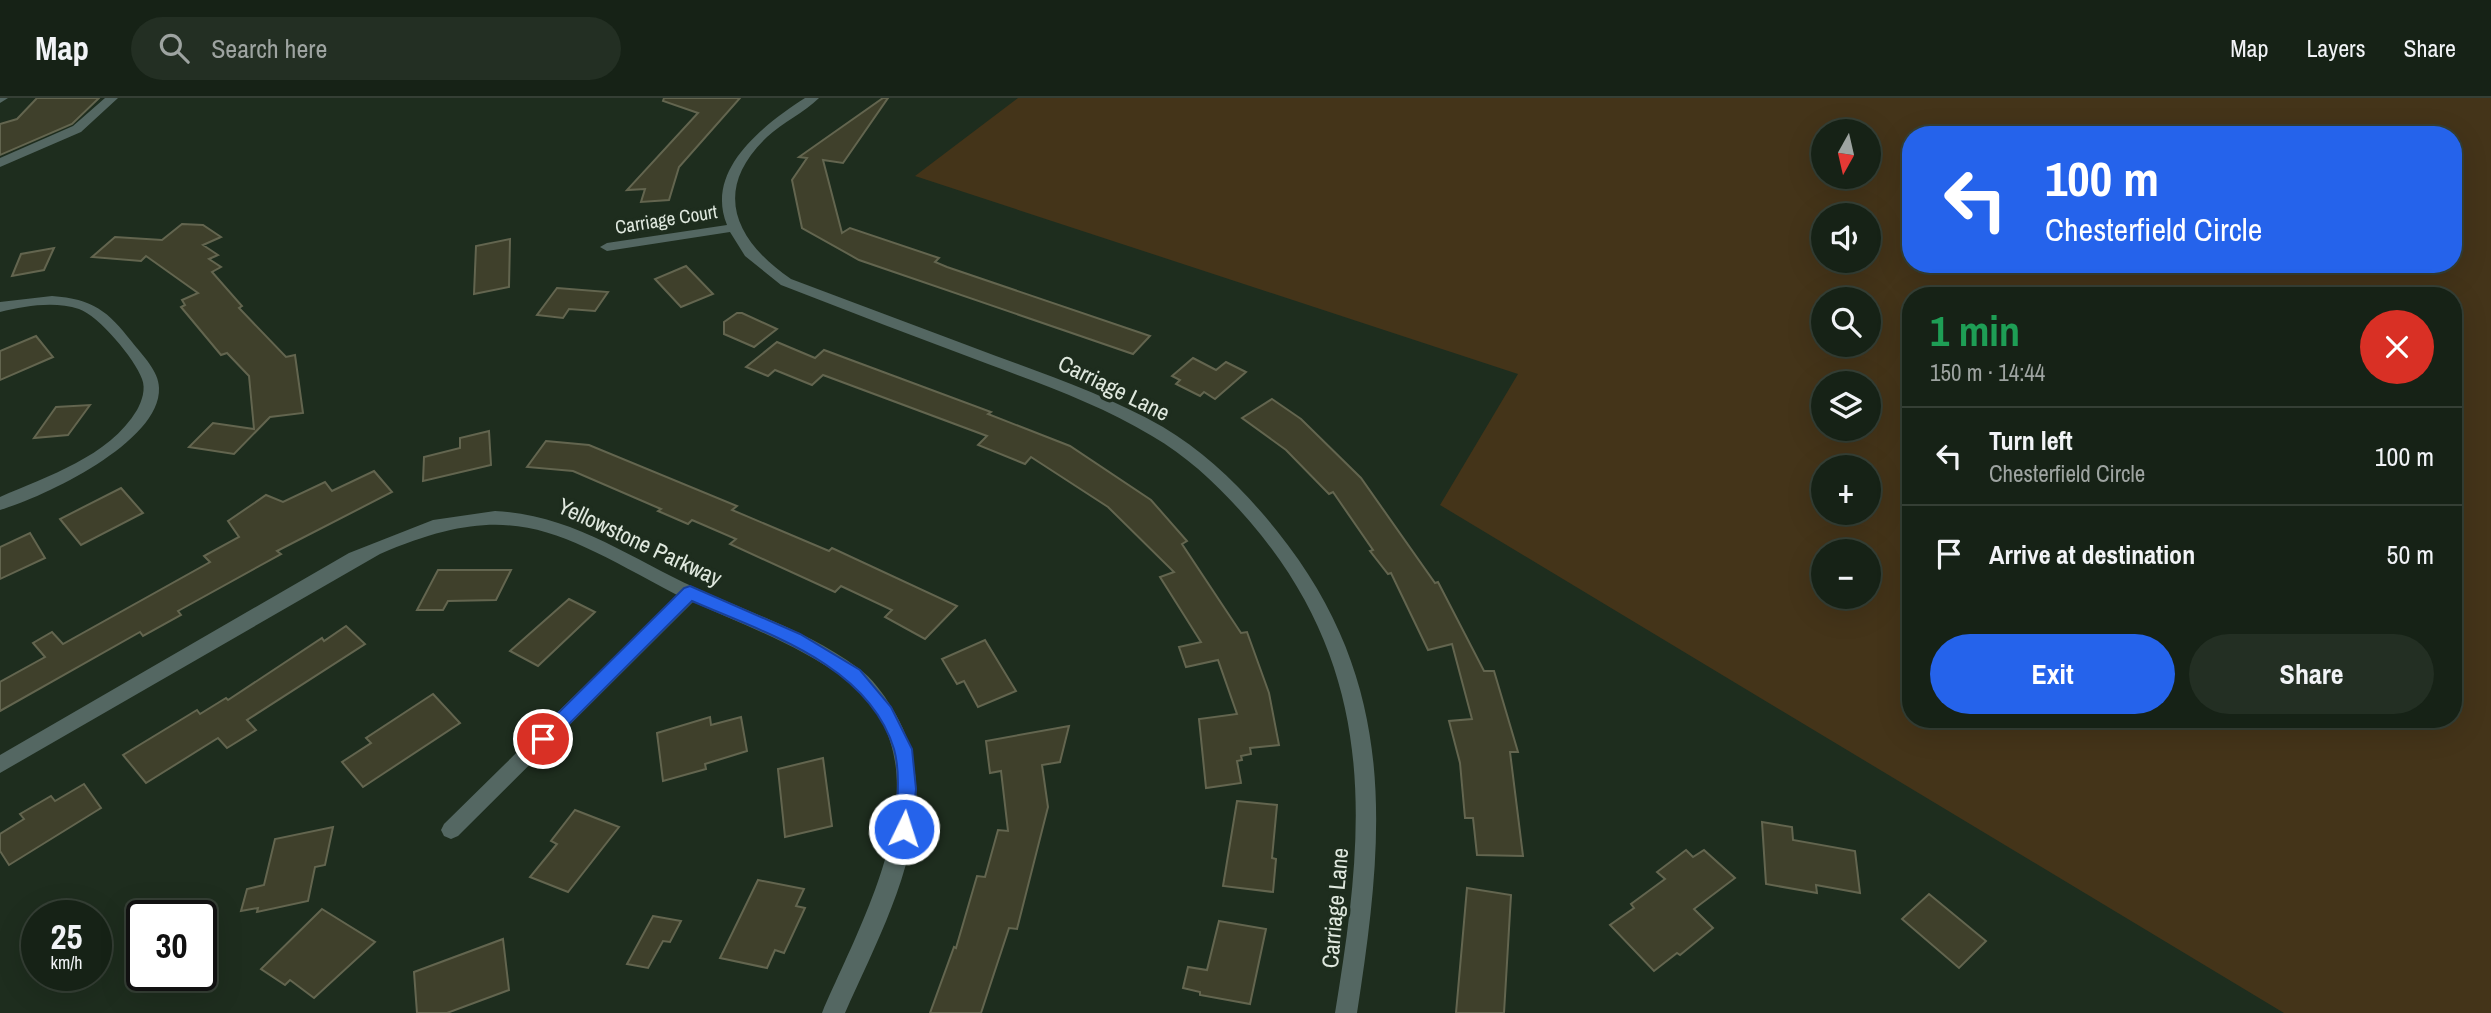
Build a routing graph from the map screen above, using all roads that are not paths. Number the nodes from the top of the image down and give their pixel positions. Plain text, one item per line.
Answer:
1 (113, 98) edge
2 (813, 98) edge
3 (0, 163) edge
4 (732, 228) junction
5 (607, 247) dead end
6 (0, 307) edge
7 (0, 504) edge
8 (690, 593) junction
9 (0, 765) edge
10 (451, 830) dead end
11 (833, 1013) edge
12 (1346, 1013) edge

1 - 3 street
2 - 4 street
4 - 5 street, Carriage Court
4 - 12 street, Carriage Lane
6 - 7 street
8 - 9 street, Yellowstone Parkway
8 - 10 street
8 - 11 street, Yellowstone Parkway

